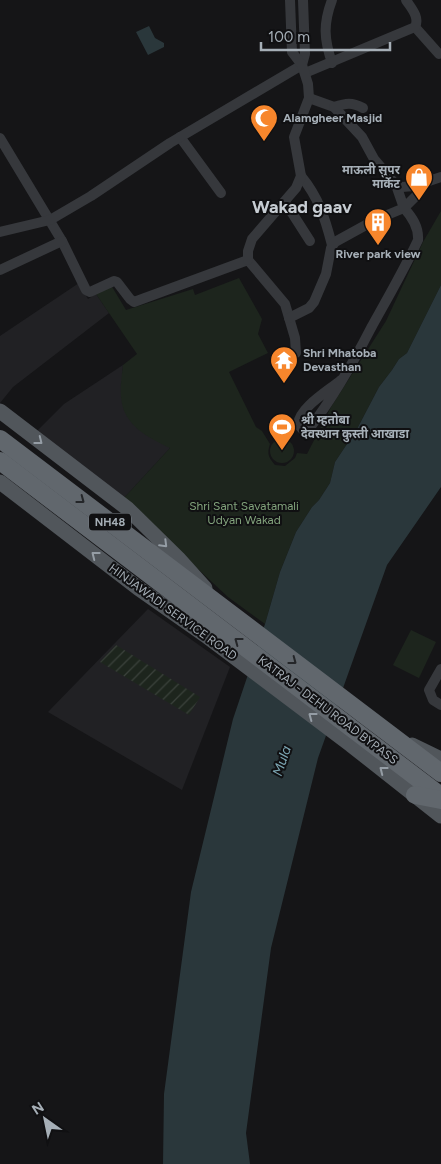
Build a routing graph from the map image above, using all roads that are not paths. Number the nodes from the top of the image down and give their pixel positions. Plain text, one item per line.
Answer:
1 (290, 0) edge
2 (303, 0) edge
3 (332, 0) edge
4 (406, 0) edge
5 (415, 27) junction
6 (439, 54) dead end
7 (332, 62) junction
8 (304, 69) junction
9 (309, 98) junction
10 (334, 107) junction
11 (363, 108) dead end
12 (180, 137) junction
13 (0, 138) edge
14 (301, 176) junction
15 (441, 177) edge
16 (425, 182) junction
17 (396, 185) junction
18 (220, 193) dead end
19 (285, 202) junction
20 (404, 208) junction
21 (50, 220) junction
22 (0, 232) edge
23 (62, 241) junction
24 (310, 241) dead end
25 (332, 245) junction
26 (248, 260) junction
27 (0, 270) edge
28 (289, 318) junction
29 (296, 353) dead end
30 (341, 380) junction
31 (0, 411) edge
32 (0, 439) edge
33 (0, 461) edge
34 (0, 482) edge
35 (223, 608) junction
36 (210, 630) junction
37 (441, 669) edge
38 (441, 705) edge
39 (388, 733) junction
40 (355, 740) junction
41 (441, 759) edge
42 (441, 773) edge
43 (415, 795) junction
44 (441, 796) edge
45 (441, 800) edge
46 (441, 816) edge

1 - 8 street
2 - 8 street
3 - 7 street
4 - 5 street
5 - 6 street
5 - 7 street
7 - 8 street
8 - 9 street
8 - 12 street
9 - 10 street
9 - 14 street
10 - 11 street
10 - 17 street
12 - 18 street
12 - 21 street
13 - 21 street
14 - 19 street
14 - 25 street
15 - 16 street
16 - 17 street
16 - 20 street
17 - 20 street
19 - 24 street
19 - 26 street
20 - 25 street
20 - 30 street
21 - 22 street
21 - 23 street
23 - 26 street
23 - 27 street
25 - 28 street
26 - 28 street
28 - 29 street
30 - 30 street
31 -> 35 main road
32 -> 35 highway, NH48
33 - 36 highway, NH48
36 -> 34 main road, HINJAWADI SERVICE ROAD
35 -> 39 highway, KATRAJ - DEHU ROAD BYPASS / NH48
40 -> 36 highway, KATRAJ - DEHU ROAD BYPASS / NH48
37 - 38 street
39 - 41 main road
39 - 42 highway, KATRAJ - DEHU ROAD BYPASS / NH48
43 -> 40 main road
40 - 44 highway, KATRAJ - DEHU ROAD BYPASS / NH48
43 - 45 highway
43 - 46 main road

